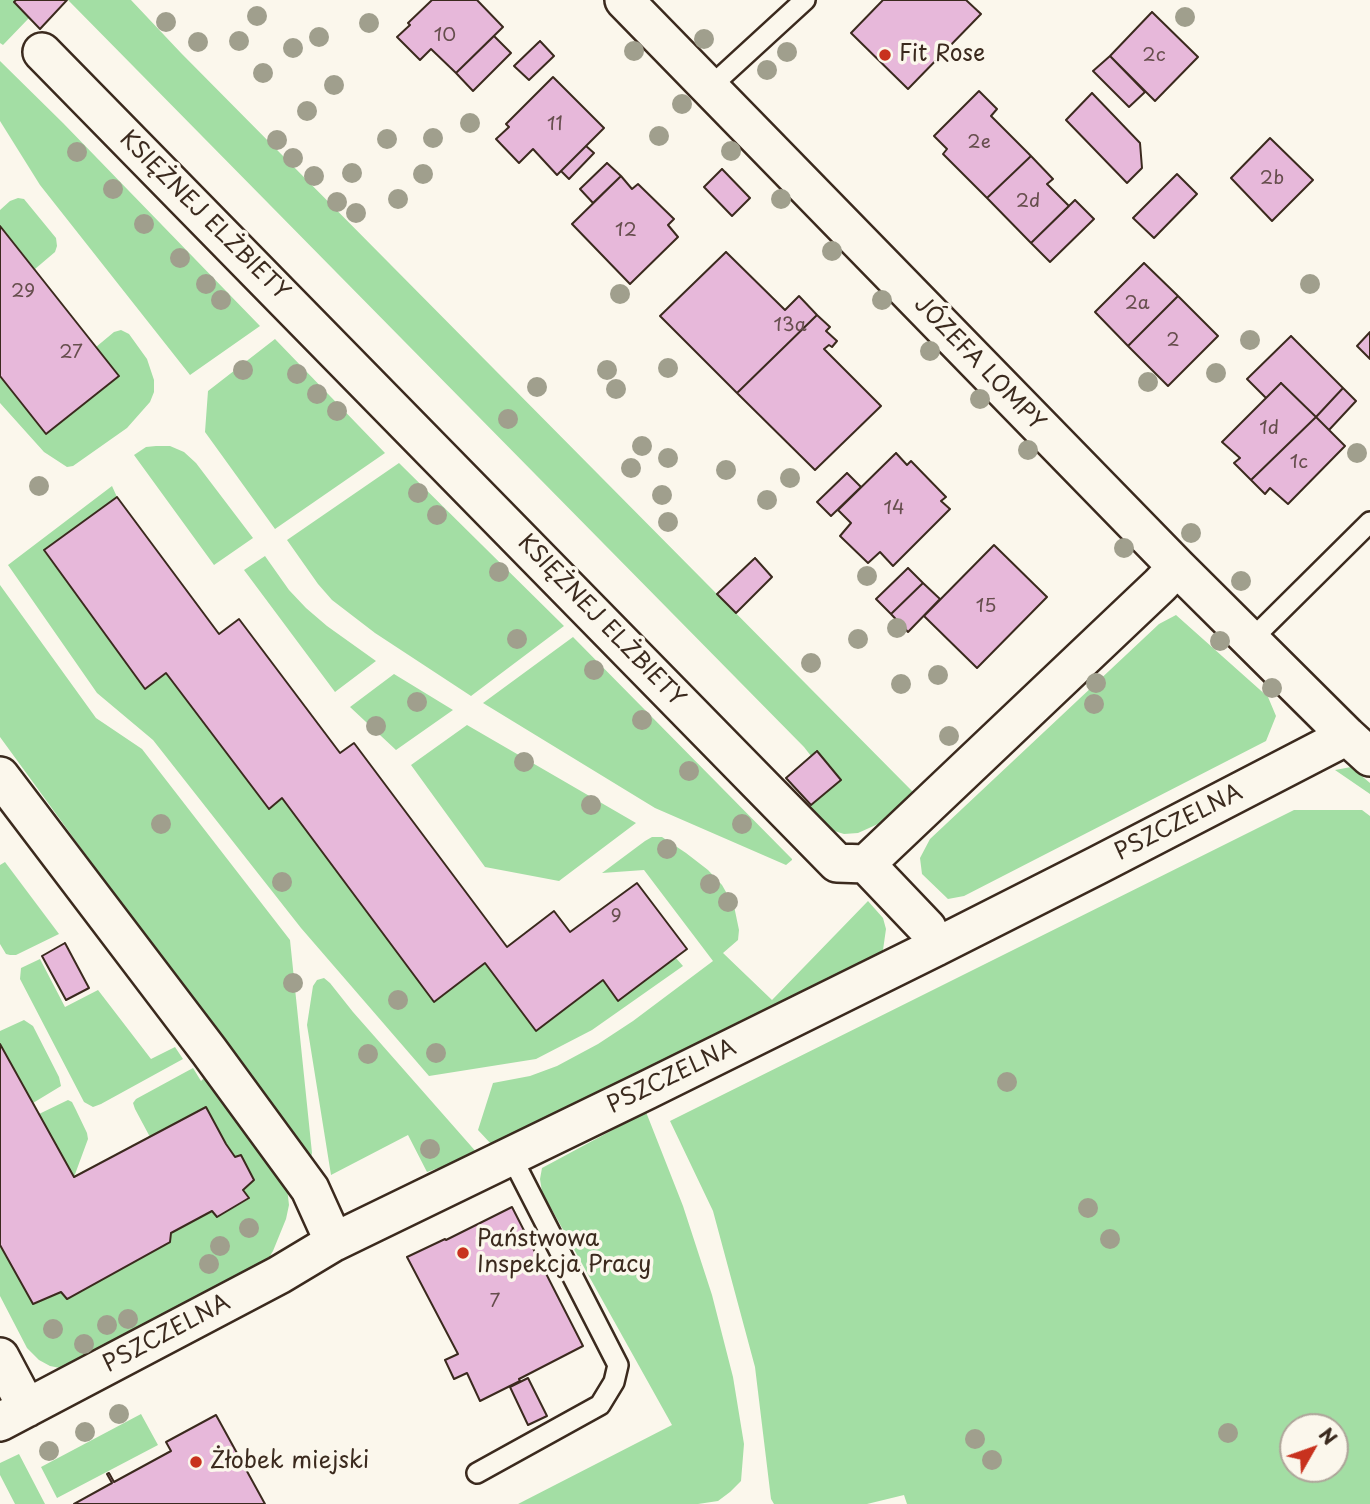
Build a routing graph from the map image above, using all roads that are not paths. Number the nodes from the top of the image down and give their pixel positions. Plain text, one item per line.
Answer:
1 (624, 0) edge
2 (805, 0) edge
3 (42, 52) dead end
4 (709, 88) junction
5 (1370, 522) edge
6 (1177, 567) junction
7 (1251, 640) junction
8 (1358, 746) edge
9 (0, 776) edge
10 (866, 864) junction
11 (936, 947) junction
12 (511, 1156) junction
13 (334, 1242) junction
14 (0, 1357) edge
15 (13, 1415) edge
16 (477, 1473) dead end

1 - 4 street, JÓZEFA LOMPY
2 - 4 lane
3 - 10 street, KSIĘŻNEJ ELŻBIETY
4 - 6 street, JÓZEFA LOMPY
5 - 7 lane
6 - 7 street, JÓZEFA LOMPY
6 - 10 street
7 - 8 street, JÓZEFA LOMPY
8 - 11 street, PSZCZELNA
9 - 13 street
10 - 11 street
11 - 12 street, PSZCZELNA
12 - 13 street, PSZCZELNA
12 - 16 lane
13 - 15 street, PSZCZELNA
14 - 15 street

